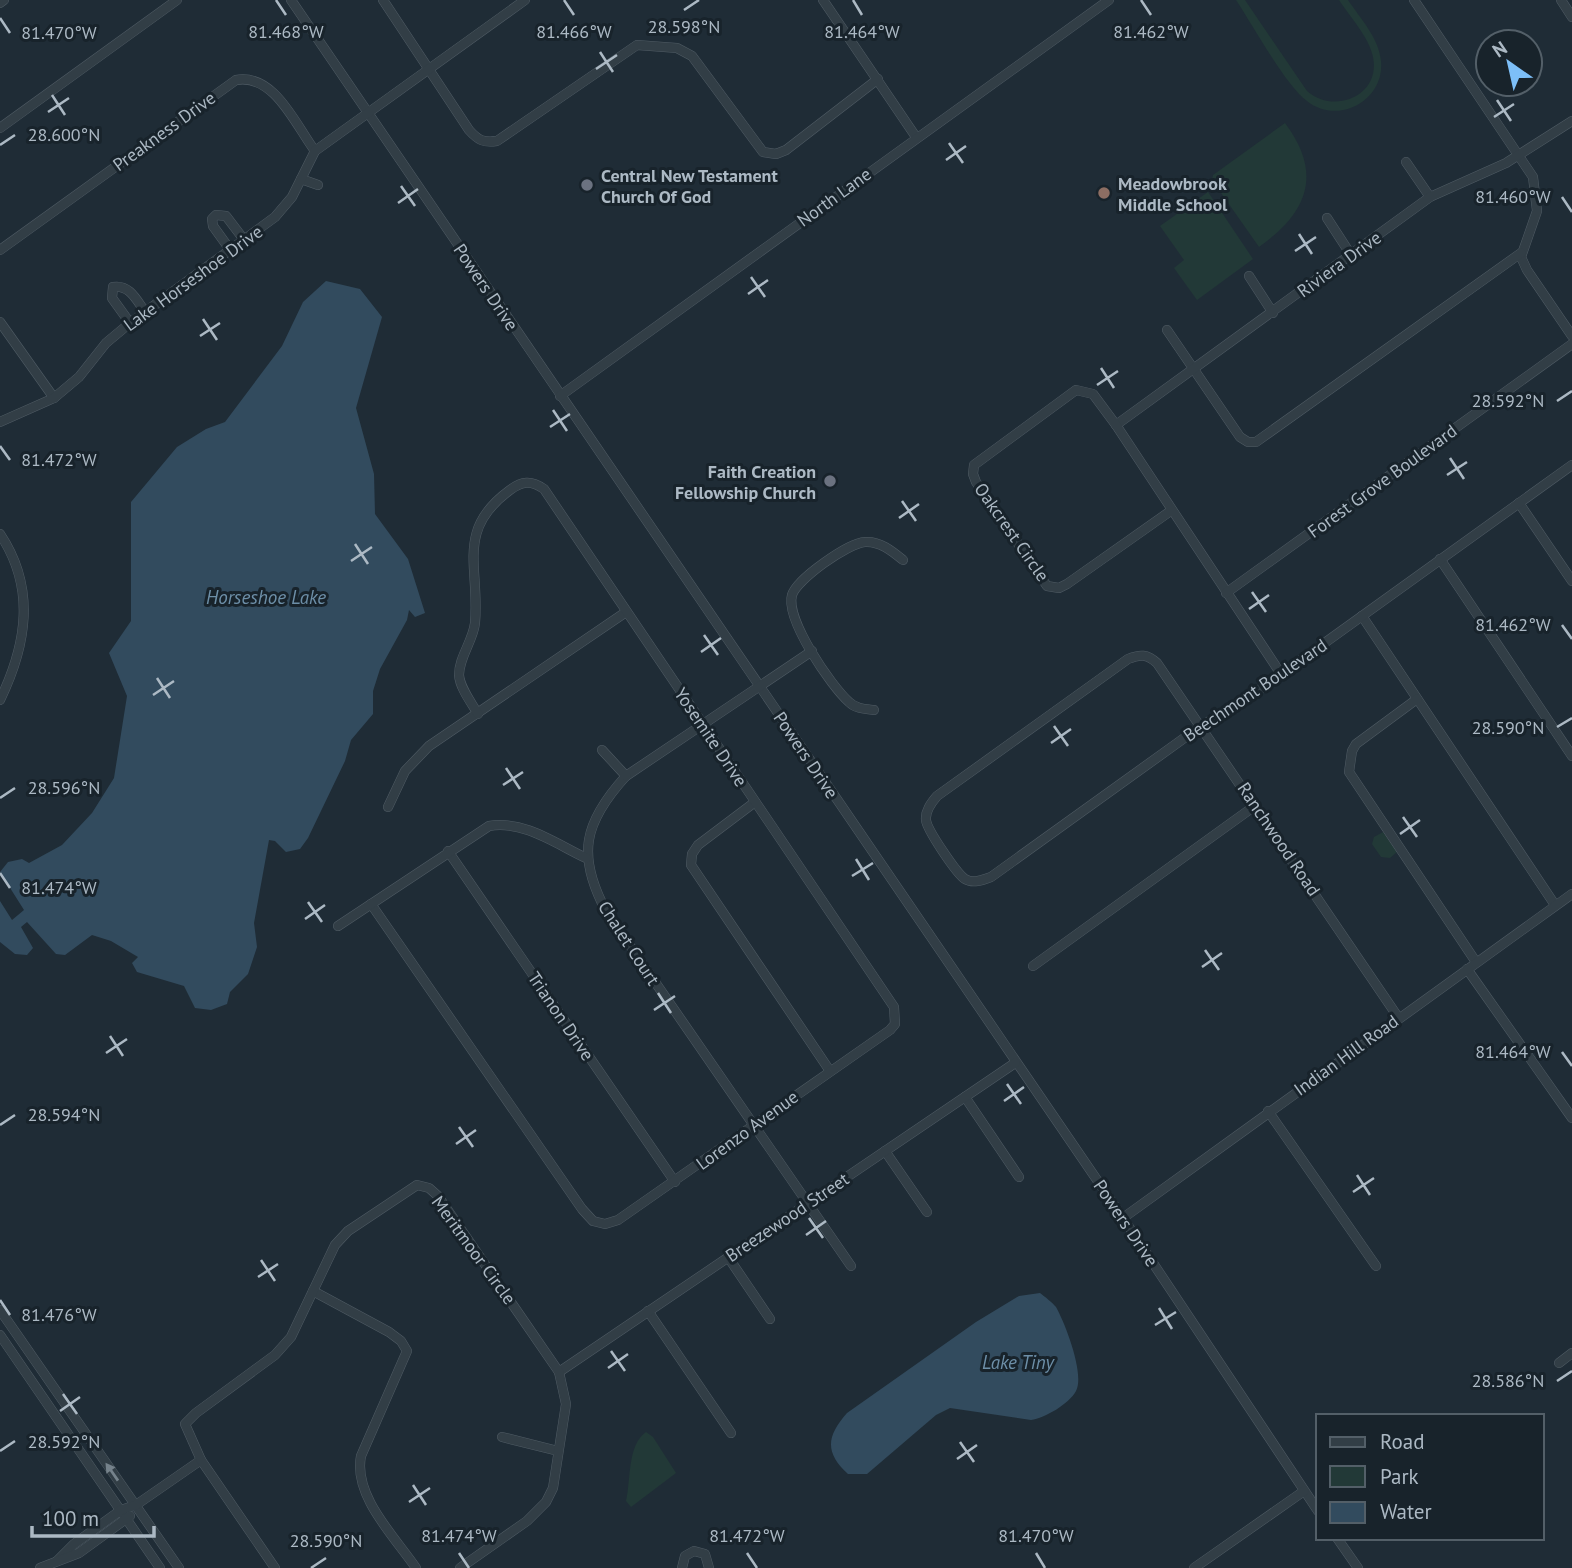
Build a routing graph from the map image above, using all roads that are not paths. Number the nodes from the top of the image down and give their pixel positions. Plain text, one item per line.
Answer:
1 (177, 0) edge
2 (291, 0) edge
3 (383, 0) edge
4 (525, 0) edge
5 (823, 0) edge
6 (1109, 0) edge
7 (1414, 0) edge
8 (1561, 0) edge
9 (1572, 17) edge
10 (428, 69) junction
11 (878, 79) junction
12 (367, 113) junction
13 (1572, 121) edge
14 (0, 128) edge
15 (916, 137) junction
16 (314, 151) junction
17 (1519, 156) junction
18 (1406, 162) dead end
19 (300, 179) junction
20 (318, 185) dead end
21 (1430, 197) junction
22 (1327, 218) dead end
23 (245, 241) junction
24 (0, 250) edge
25 (231, 251) junction
26 (1521, 253) junction
27 (1351, 255) junction
28 (1249, 276) dead end
29 (145, 313) junction
30 (1273, 313) junction
31 (0, 322) edge
32 (130, 323) junction
33 (1167, 330) dead end
34 (1572, 336) edge
35 (1572, 344) edge
36 (1194, 369) junction
37 (560, 396) junction
38 (54, 398) junction
39 (0, 422) edge
40 (1116, 425) junction
41 (1572, 465) edge
42 (1519, 503) junction
43 (1172, 510) junction
44 (0, 534) edge
45 (1440, 559) junction
46 (903, 560) dead end
47 (1572, 581) edge
48 (1226, 593) junction
49 (625, 612) junction
50 (1362, 616) junction
51 (812, 651) junction
52 (1282, 674) junction
53 (759, 686) junction
54 (1417, 699) junction
55 (0, 700) edge
56 (874, 710) dead end
57 (478, 714) junction
58 (702, 724) junction
59 (1201, 726) junction
60 (602, 750) dead end
61 (1572, 756) edge
62 (626, 776) junction
63 (755, 803) junction
64 (1256, 805) junction
65 (388, 807) dead end
66 (943, 849) joint
67 (448, 851) junction
68 (586, 858) junction
69 (1569, 896) edge
70 (371, 904) junction
71 (1555, 905) junction
72 (1572, 907) edge
73 (338, 926) dead end
74 (1476, 962) junction
75 (1032, 966) dead end
76 (1467, 969) junction
77 (894, 1007) joint
78 (1398, 1017) junction
79 (1015, 1063) junction
80 (830, 1071) junction
81 (965, 1097) junction
82 (1268, 1111) junction
83 (1572, 1118) edge
84 (752, 1126) junction
85 (885, 1151) junction
86 (1019, 1177) dead end
87 (675, 1182) junction
88 (806, 1204) junction
89 (927, 1212) dead end
90 (1123, 1218) junction
91 (728, 1257) junction
92 (850, 1266) dead end
93 (1376, 1266) dead end
94 (313, 1291) junction
95 (0, 1310) edge
96 (648, 1311) junction
97 (770, 1319) dead end
98 (0, 1335) edge
99 (1572, 1353) edge
100 (37, 1363) junction
101 (1559, 1363) dead end
102 (25, 1372) junction
103 (559, 1372) junction
104 (732, 1433) dead end
105 (502, 1437) dead end
106 (558, 1451) junction
107 (201, 1460) junction
108 (1304, 1491) junction
109 (136, 1505) junction
110 (1316, 1508) edge
111 (121, 1510) junction
112 (128, 1521) junction
113 (1338, 1540) edge
114 (57, 1561) junction
115 (40, 1568) edge
116 (160, 1568) edge
117 (179, 1568) edge
118 (275, 1568) edge
119 (416, 1568) edge
120 (460, 1568) edge
121 (682, 1568) edge
122 (709, 1568) edge
123 (1194, 1568) edge
124 (1358, 1568) edge

1 - 14 street
2 - 12 street, Powers Drive
3 - 10 street
4 - 10 street, Lake Horseshoe Drive
5 - 11 street
6 - 15 street, North Lane
7 - 17 street
8 - 9 street
10 - 11 street
10 - 12 street, Lake Horseshoe Drive
11 - 15 street
12 - 16 street, Lake Horseshoe Drive
12 - 37 street, Powers Drive
13 - 17 street, Riviera Drive
15 - 37 street, North Lane
16 - 19 street, Lake Horseshoe Drive
16 - 24 street, Preakness Drive
17 - 21 street, Riviera Drive
17 - 26 street
18 - 21 street
19 - 20 street
19 - 23 street, Lake Horseshoe Drive
21 - 27 street, Riviera Drive
22 - 27 street
23 - 25 street, Lake Horseshoe Drive
23 - 25 street
25 - 29 street, Lake Horseshoe Drive
26 - 34 street
26 - 36 street
27 - 30 street, Riviera Drive
28 - 30 street
29 - 32 street, Lake Horseshoe Drive
29 - 32 street
30 - 36 street, Riviera Drive
31 - 38 street
32 - 38 street, Lake Horseshoe Drive
33 - 36 street
35 - 48 street, Forest Grove Boulevard
36 - 40 street, Riviera Drive
37 - 53 street, Powers Drive
38 - 39 street, Lake Horseshoe Drive
40 - 43 street
40 - 43 street, Oakcrest Circle
41 - 42 street, Beechmont Boulevard
42 - 45 street, Beechmont Boulevard
42 - 47 street
43 - 48 street
44 - 55 street
45 - 50 street, Beechmont Boulevard
45 - 61 street
46 - 51 street
48 - 52 street
49 - 57 street
49 - 57 street, Yosemite Drive
49 - 58 street, Yosemite Drive
50 - 52 street, Beechmont Boulevard
50 - 54 street
51 - 53 street, Chalet Court
51 - 56 street
52 - 59 street, Beechmont Boulevard
53 - 58 street, Chalet Court
53 - 79 street, Powers Drive
54 - 71 street
54 - 74 street
57 - 65 street
58 - 62 street, Chalet Court
58 - 63 street, Yosemite Drive
59 - 64 street, Ranchwood Road
59 - 66 street, Beechmont Boulevard
59 - 66 street, Ranchwood Road
60 - 62 street
62 - 68 street, Chalet Court
63 - 77 street, Yosemite Drive
63 - 80 street
64 - 75 street
64 - 78 street, Ranchwood Road
67 - 68 street
67 - 70 street
67 - 87 street, Trianon Drive
68 - 84 street, Chalet Court
69 - 71 street, Indian Hill Road
69 - 72 street
70 - 73 street
70 - 87 street, Lorenzo Avenue
71 - 74 street, Indian Hill Road
74 - 76 street, Indian Hill Road
76 - 78 street, Indian Hill Road
76 - 83 street
77 - 80 street, Lorenzo Avenue
78 - 82 street, Indian Hill Road
79 - 81 street, Breezewood Street
79 - 90 street, Powers Drive
80 - 84 street, Lorenzo Avenue
81 - 85 street, Breezewood Street
81 - 86 street
82 - 90 street, Indian Hill Road
82 - 93 street
84 - 87 street, Lorenzo Avenue
84 - 88 street, Chalet Court
85 - 88 street, Breezewood Street
85 - 89 street
88 - 91 street, Breezewood Street
88 - 92 street, Chalet Court
90 - 108 street, Powers Drive
91 - 96 street, Breezewood Street
91 - 97 street
94 - 103 street, Meritmoor Circle
94 - 107 street, Meritmoor Circle
94 - 119 street
95 - 100 street
96 - 103 street, Breezewood Street
96 - 104 street
98 - 102 street
99 - 101 street
100 - 102 street
109 -> 100 street
102 - 111 street
103 - 106 street, Meritmoor Circle
105 - 106 street
106 - 120 street, Meritmoor Circle
107 - 109 street
107 - 118 street, Meritmoor Circle
108 - 110 street, Powers Drive
108 - 123 street
109 - 111 street
109 - 112 street
109 - 117 street
111 - 112 street
111 - 114 street
112 - 114 street
112 - 116 street
113 - 124 street
114 - 115 street
121 - 122 street

